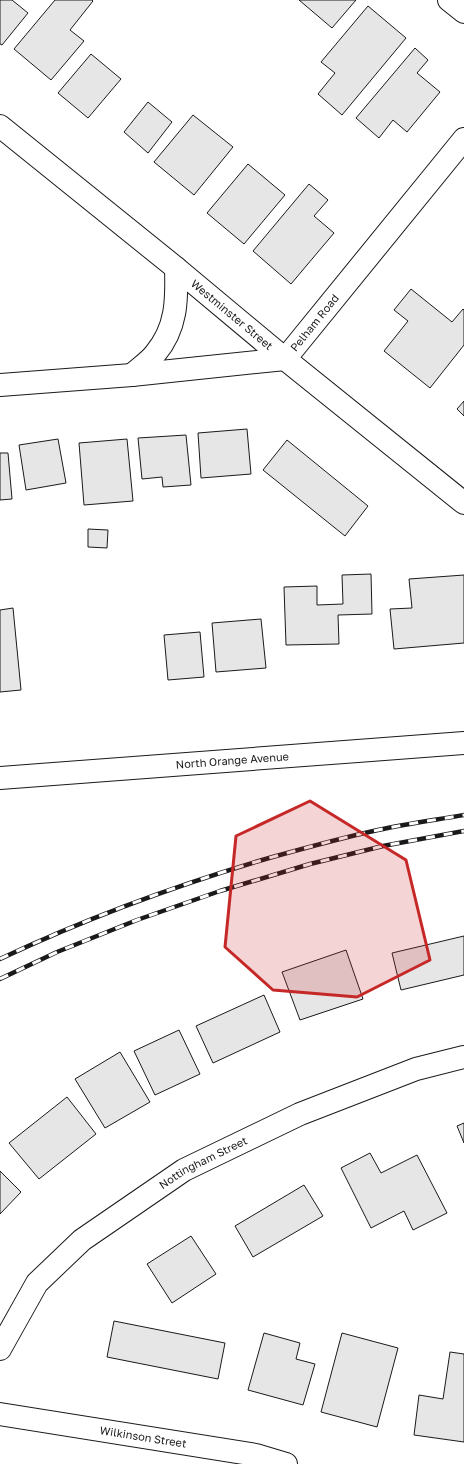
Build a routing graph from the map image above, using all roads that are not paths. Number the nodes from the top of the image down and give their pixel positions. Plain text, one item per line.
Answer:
1 (449, 0) edge
2 (464, 12) edge
3 (0, 126) edge
4 (464, 139) edge
5 (176, 268) junction
6 (285, 360) junction
7 (132, 375) junction
8 (0, 385) edge
9 (464, 503) edge
10 (464, 743) edge
11 (0, 778) edge
12 (464, 1057) edge
13 (0, 1349) edge
14 (0, 1414) edge
15 (286, 1464) edge

1 - 2 street
3 - 5 street, Westminster Street
4 - 6 street, Pelham Road
5 - 6 street, Westminster Street
5 - 7 street
6 - 7 street, Pelham Road
6 - 9 street, Westminster Street
7 - 8 street, Pelham Road
10 - 11 street, North Orange Avenue
12 - 13 street, Nottingham Street
14 - 15 street, Wilkinson Street

